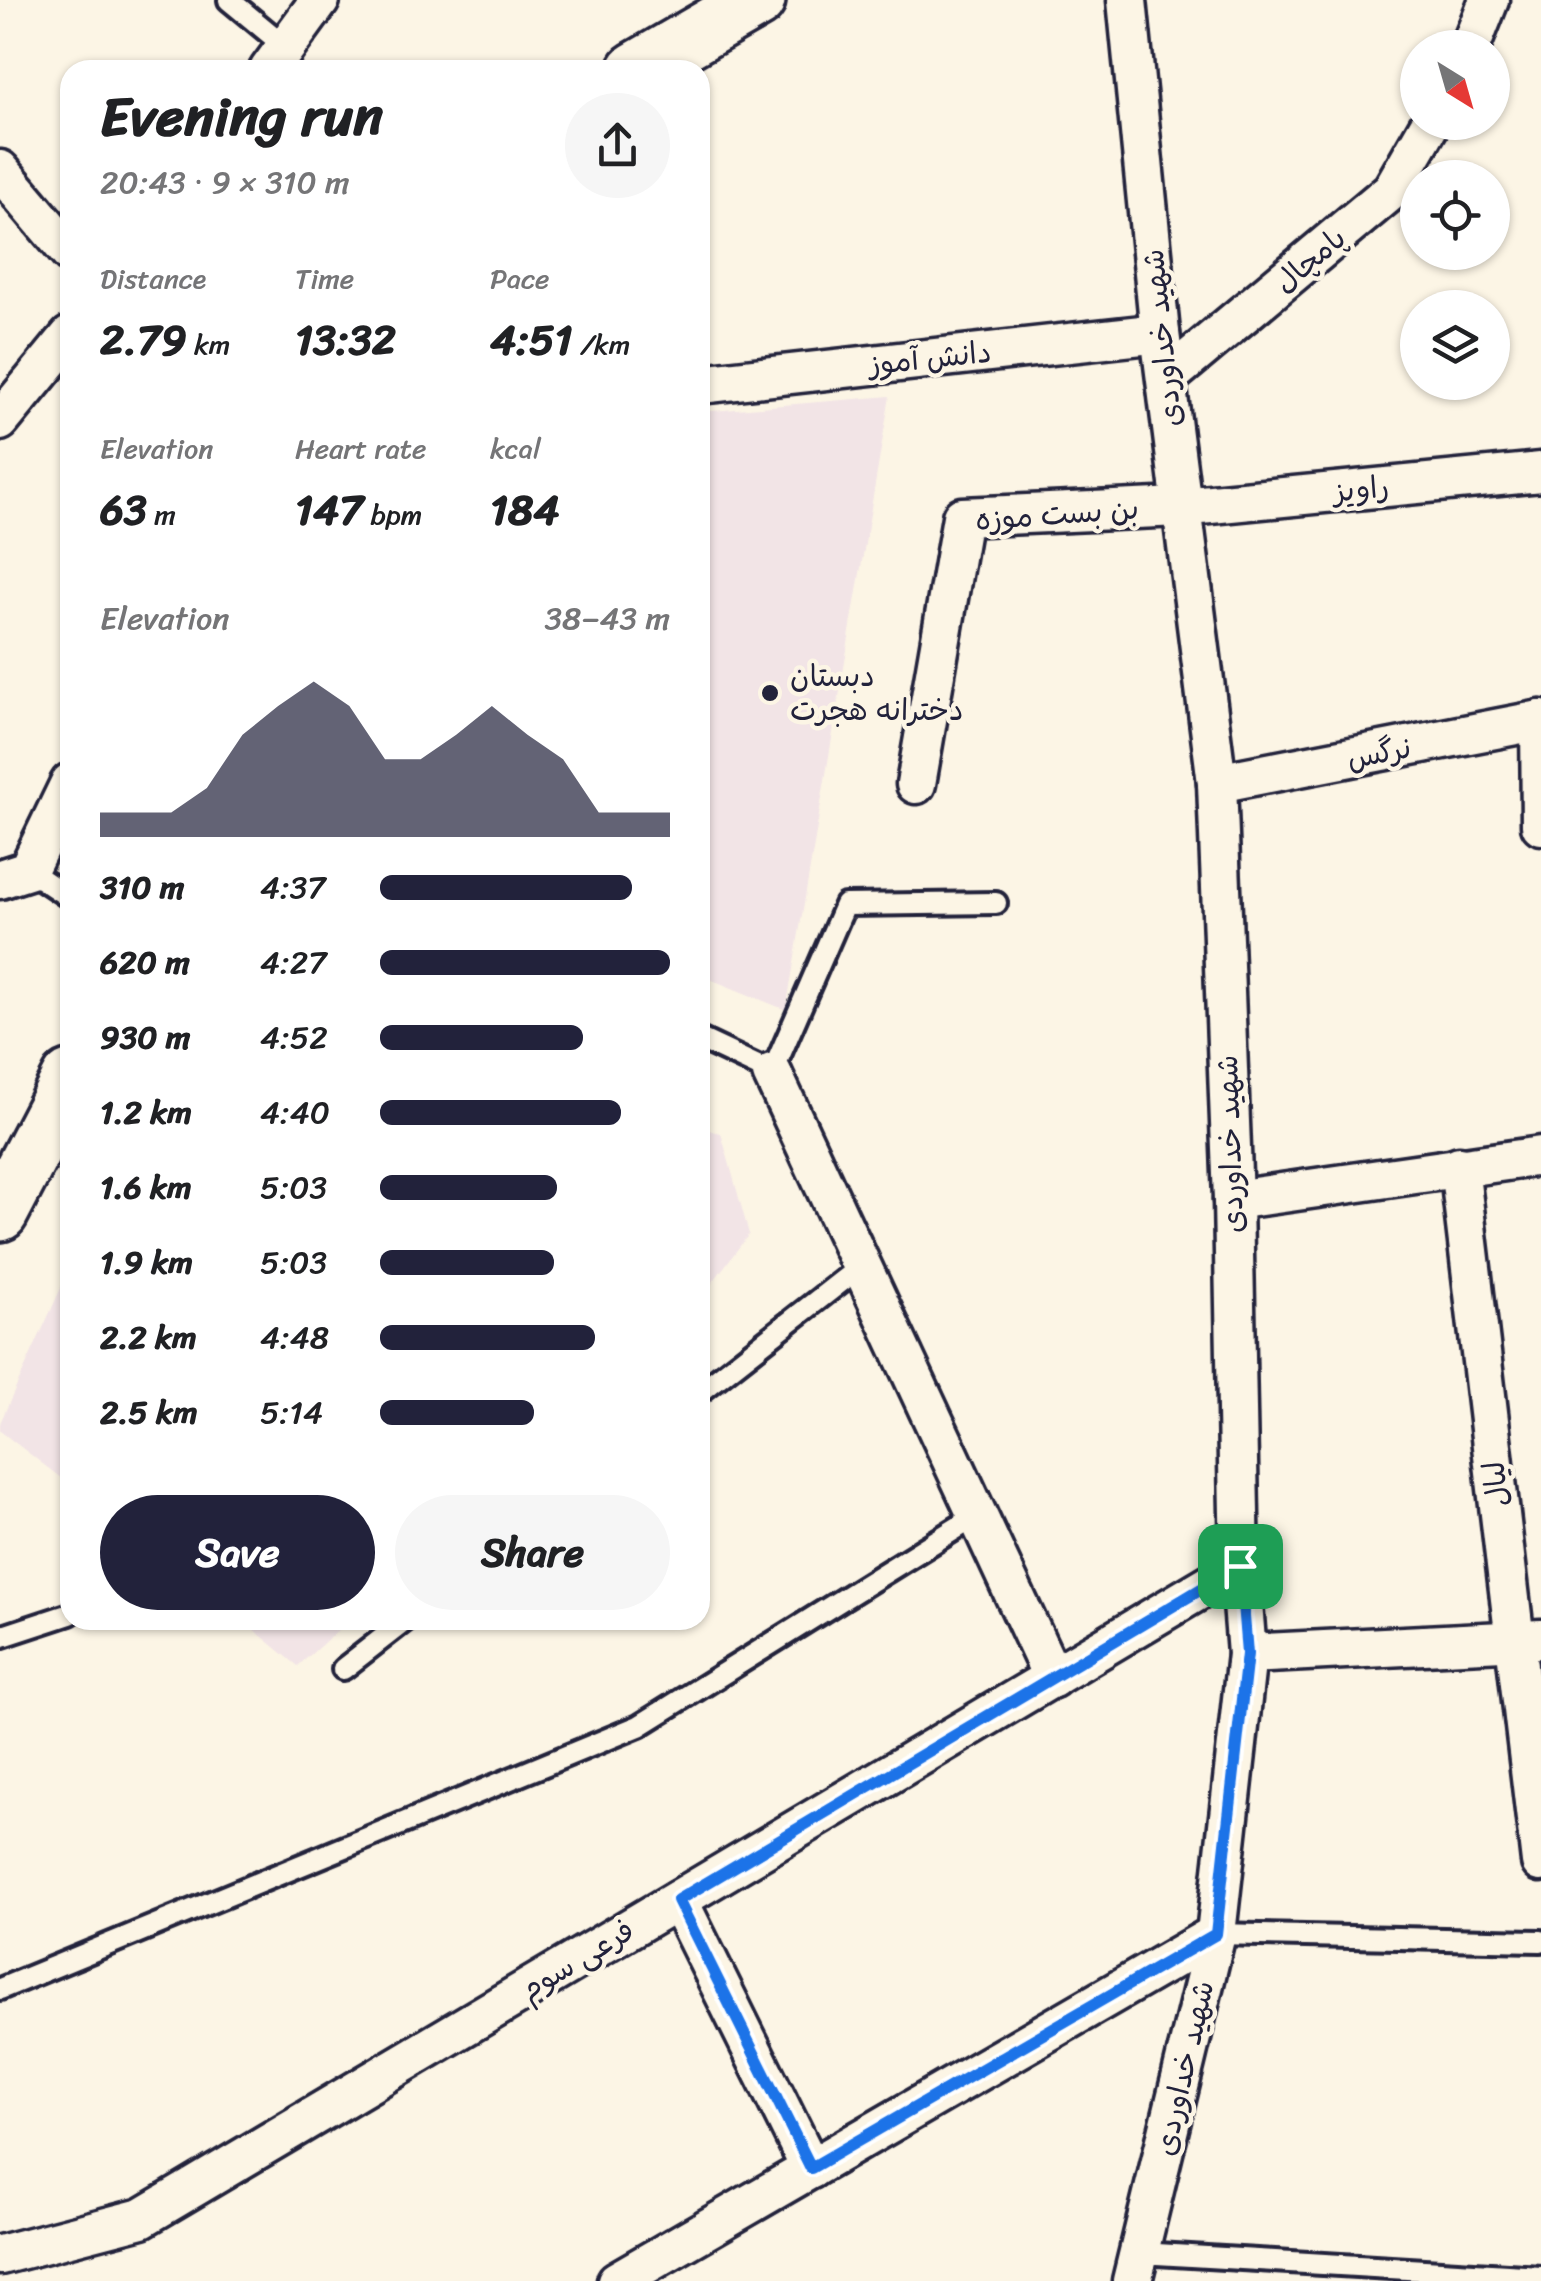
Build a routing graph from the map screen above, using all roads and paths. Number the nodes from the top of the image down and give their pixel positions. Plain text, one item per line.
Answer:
1 (229, 0) edge
2 (320, 0) edge
3 (1127, 0) edge
4 (1489, 0) edge
5 (738, 4) edge
6 (1477, 30) edge
7 (278, 58) edge
8 (651, 60) edge
9 (1421, 140) edge
10 (3, 181) edge
11 (60, 242) edge
12 (1160, 333) junction
13 (60, 348) edge
14 (1167, 378) junction
15 (710, 383) edge
16 (0, 421) edge
17 (1541, 472) edge
18 (1180, 507) junction
19 (1540, 720) edge
20 (1217, 783) junction
21 (916, 784) dead end
22 (60, 799) edge
23 (1541, 826) edge
24 (14, 874) edge
25 (60, 894) edge
26 (996, 904) dead end
27 (710, 1044) edge
28 (772, 1073) junction
29 (60, 1098) edge
30 (1541, 1156) edge
31 (1459, 1166) junction
32 (1233, 1200) junction
33 (0, 1214) edge
34 (861, 1266) junction
35 (710, 1384) edge
36 (976, 1516) junction
37 (1240, 1566) junction
38 (60, 1617) edge
39 (393, 1630) edge
40 (0, 1637) edge
41 (1528, 1640) edge
42 (1247, 1654) junction
43 (343, 1669) dead end
44 (1052, 1678) junction
45 (1541, 1862) edge
46 (678, 1900) junction
47 (1216, 1934) junction
48 (1541, 1941) edge
49 (0, 1989) edge
50 (811, 2168) junction
51 (0, 2254) edge
52 (1136, 2267) edge
53 (1541, 2277) edge
54 (617, 2281) edge

1 - 7 lane
2 - 7 street
3 - 12 street, شهید خداوردی
4 - 6 street
5 - 8 street
9 - 14 street, پامچال
10 - 11 street
12 - 14 street, شهید خداوردی
12 - 15 street, دانش آموز
13 - 16 street
14 - 18 street, شهید خداوردی
17 - 18 street, راویز
18 - 20 street, شهید خداوردی
18 - 21 street, بن بست موزه
19 - 20 street, نرگس
19 - 23 street
20 - 32 street, شهید خداوردی
22 - 24 street
24 - 25 lane
26 - 28 lane
27 - 28 lane
28 - 34 street
29 - 33 street
30 - 31 street
31 - 32 street
31 - 41 street, لیال
32 - 37 street, شهید خداوردی
34 - 35 lane
34 - 36 street
36 - 44 street
36 - 49 lane
37 - 42 street, شهید خداوردی
37 - 44 street, فرعی سوم
38 - 40 lane
39 - 43 lane
41 - 42 street
41 - 45 street, لیال
42 - 47 street, شهید خداوردی
44 - 46 street, فرعی سوم
46 - 50 street
46 - 51 street, فرعی سوم
47 - 48 lane
47 - 50 street
47 - 52 street, شهید خداوردی
50 - 54 street
52 - 53 lane

